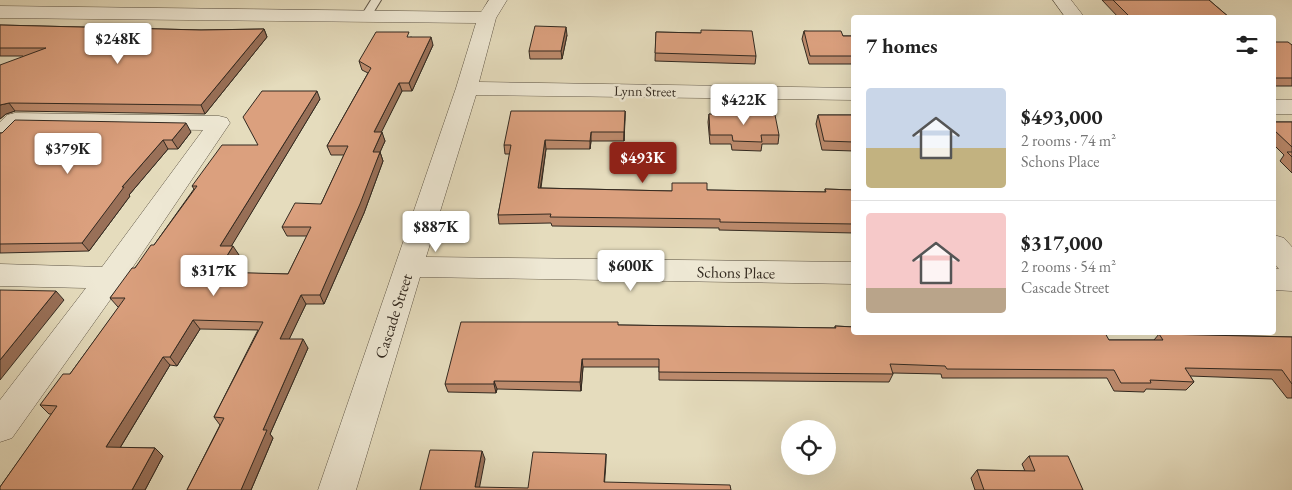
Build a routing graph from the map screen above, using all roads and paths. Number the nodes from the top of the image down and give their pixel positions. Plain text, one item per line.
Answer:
1 (236, 0) edge
2 (376, 0) edge
3 (1062, 0) edge
4 (492, 9) edge
5 (0, 12) edge
6 (223, 15) junction
7 (1074, 15) edge
8 (366, 16) junction
9 (467, 88) junction
10 (851, 94) edge
11 (1276, 107) edge
12 (1292, 107) edge
13 (0, 135) edge
14 (409, 267) junction
15 (851, 274) edge
16 (0, 275) edge
17 (110, 278) junction
18 (0, 427) edge
19 (337, 490) edge

1 - 6 street
2 - 8 lane
3 - 7 street
4 - 8 street
4 - 9 street, Cascade Street
5 - 6 street
6 - 8 street
9 - 10 street, Lynn Street
9 - 14 street, Cascade Street
11 - 12 street
13 - 17 street
14 - 15 street, Schons Place
14 - 19 street, Cascade Street
16 - 17 street
17 - 18 street

